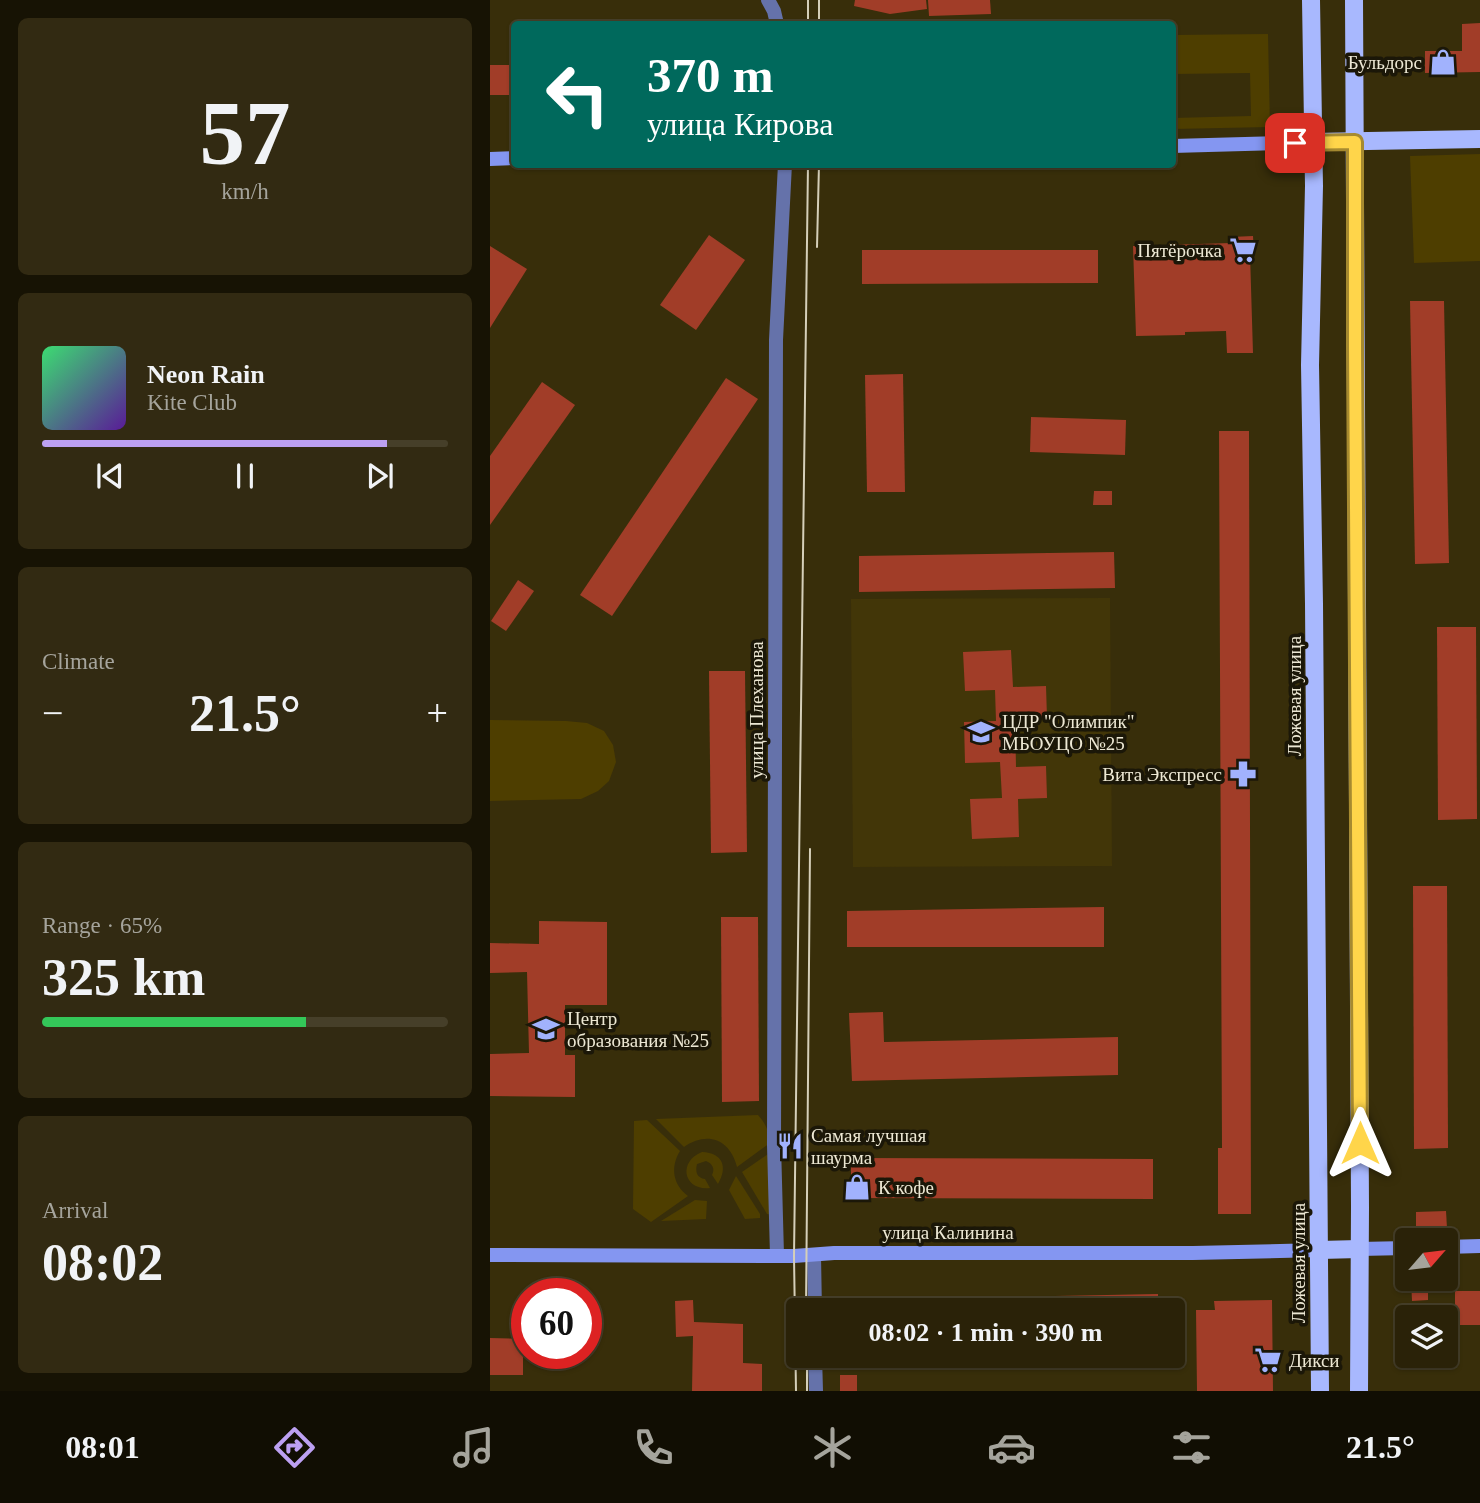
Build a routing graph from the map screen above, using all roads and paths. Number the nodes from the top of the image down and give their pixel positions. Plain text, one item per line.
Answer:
1 (768, 0) edge
2 (1311, 0) edge
3 (1354, 0) edge
4 (776, 21) edge
5 (1480, 139) edge
6 (1312, 142) junction
7 (1355, 142) junction
8 (1176, 146) edge
9 (511, 158) edge
10 (490, 159) edge
11 (785, 168) edge
12 (1480, 1246) edge
13 (1458, 1247) edge
14 (1395, 1248) edge
15 (1359, 1249) junction
16 (1320, 1250) junction
17 (490, 1255) edge
18 (777, 1255) junction
19 (814, 1255) junction
20 (815, 1298) edge
21 (815, 1368) edge
22 (816, 1391) edge
23 (1320, 1391) edge
24 (1359, 1391) edge

1 - 4 street
2 - 6 main road, Ложевая улица
3 - 7 main road
5 - 7 main road
6 - 7 main road
6 - 8 street
6 - 16 main road, Ложевая улица
7 - 15 main road
9 - 10 street
11 - 18 street, улица Плеханова
12 - 13 street
14 - 15 street, улица Калинина
15 - 16 main road, улица Калинина
15 - 24 main road
16 - 19 street, улица Калинина
16 - 23 main road, Ложевая улица
17 - 18 street, улица Калинина
18 - 19 street, улица Калинина
19 - 20 street
21 - 22 street

